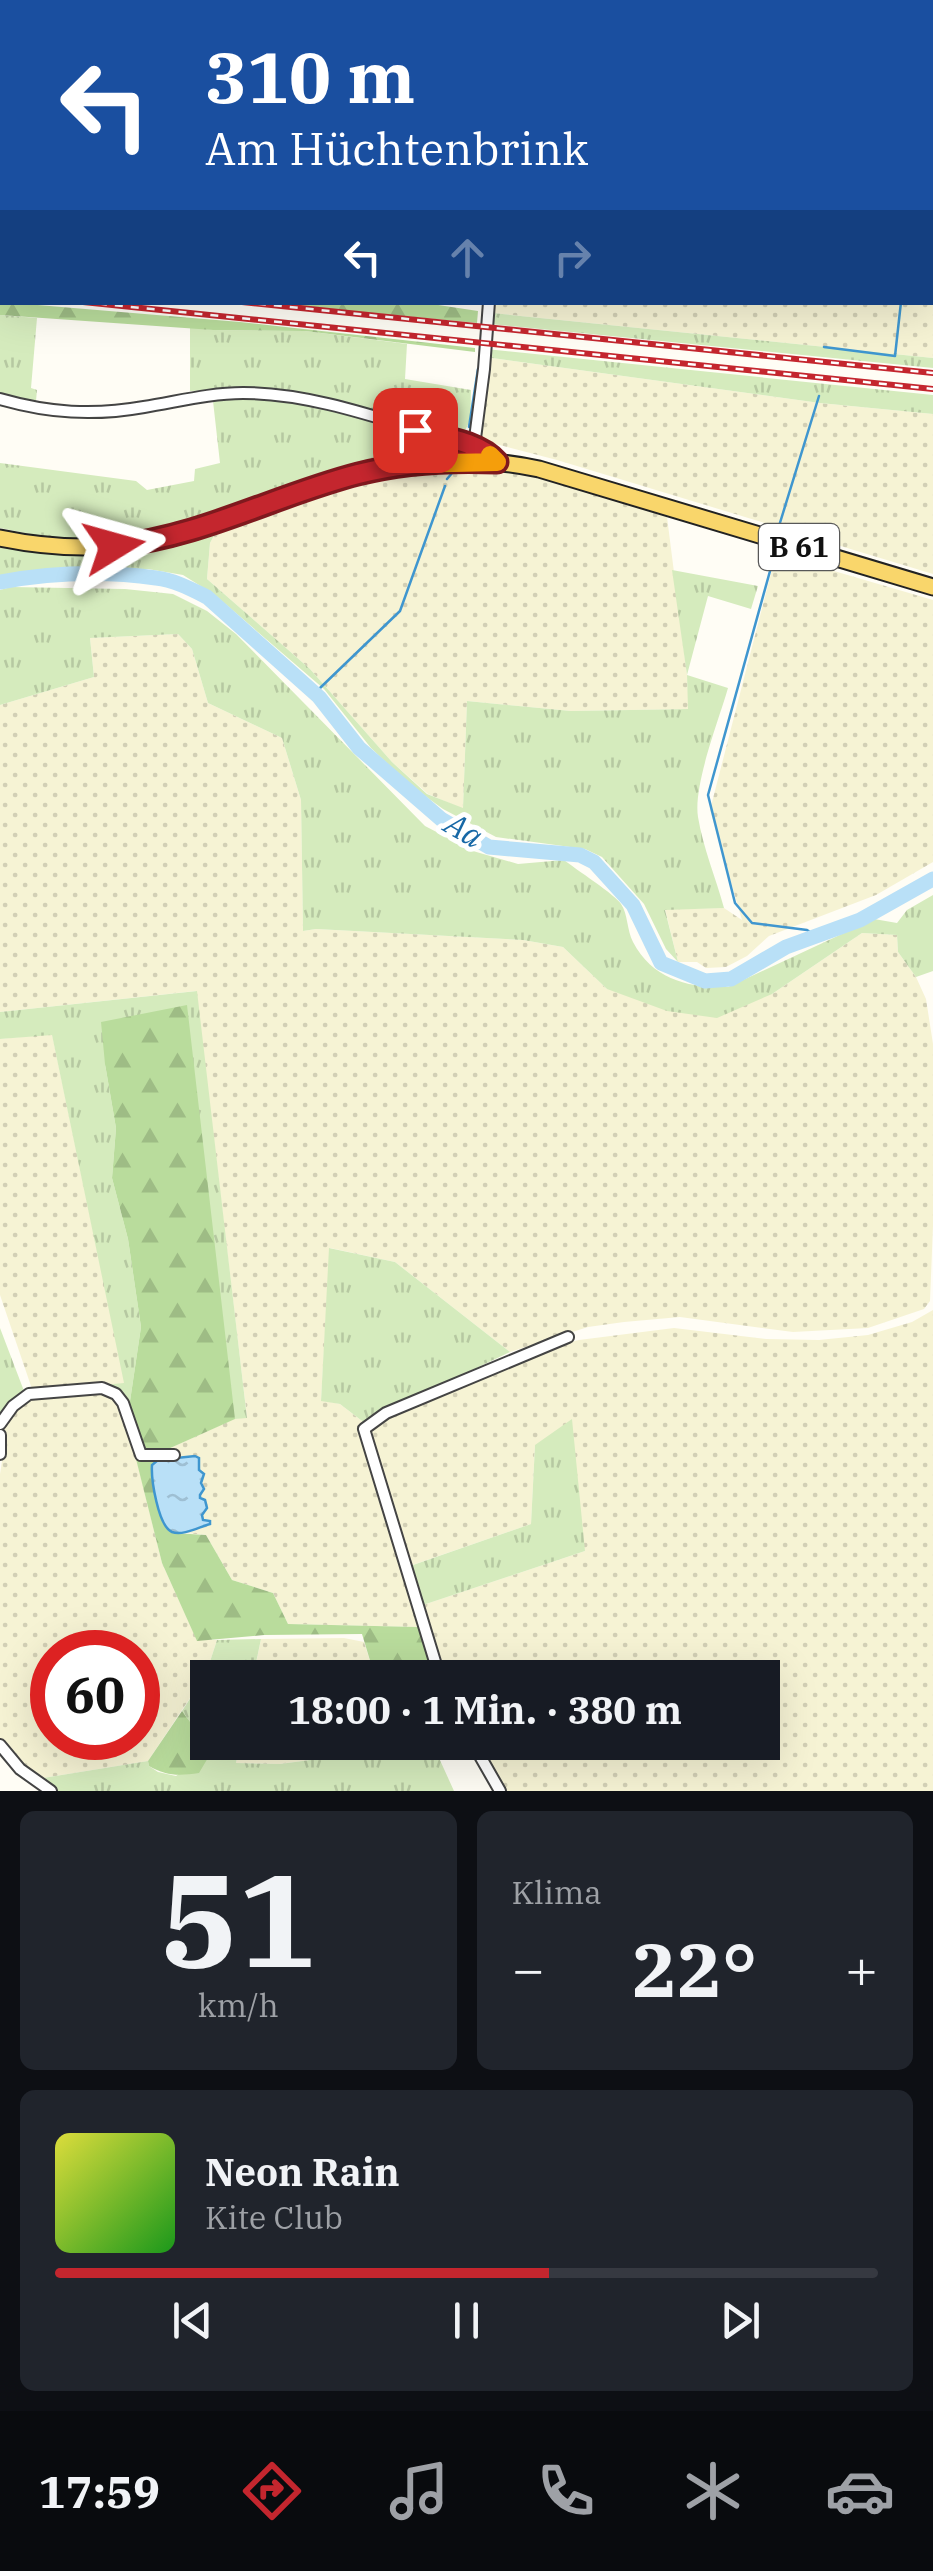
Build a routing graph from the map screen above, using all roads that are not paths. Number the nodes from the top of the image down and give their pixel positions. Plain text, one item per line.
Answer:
1 (488, 305) edge
2 (0, 399) edge
3 (474, 446) junction
4 (497, 462) junction
5 (0, 538) edge
6 (933, 587) edge
7 (568, 1338) dead end
8 (0, 1424) edge
9 (0, 1435) edge
10 (0, 1454) edge
11 (174, 1454) dead end
12 (435, 1660) edge
13 (0, 1745) edge
14 (482, 1760) edge
15 (51, 1791) edge
16 (500, 1791) edge

1 - 3 street
2 - 3 street
3 - 4 street
4 - 5 main road, B 61
4 - 6 main road, B 61
7 - 12 street
8 - 11 street
9 - 10 street
13 - 15 street
14 - 16 street

